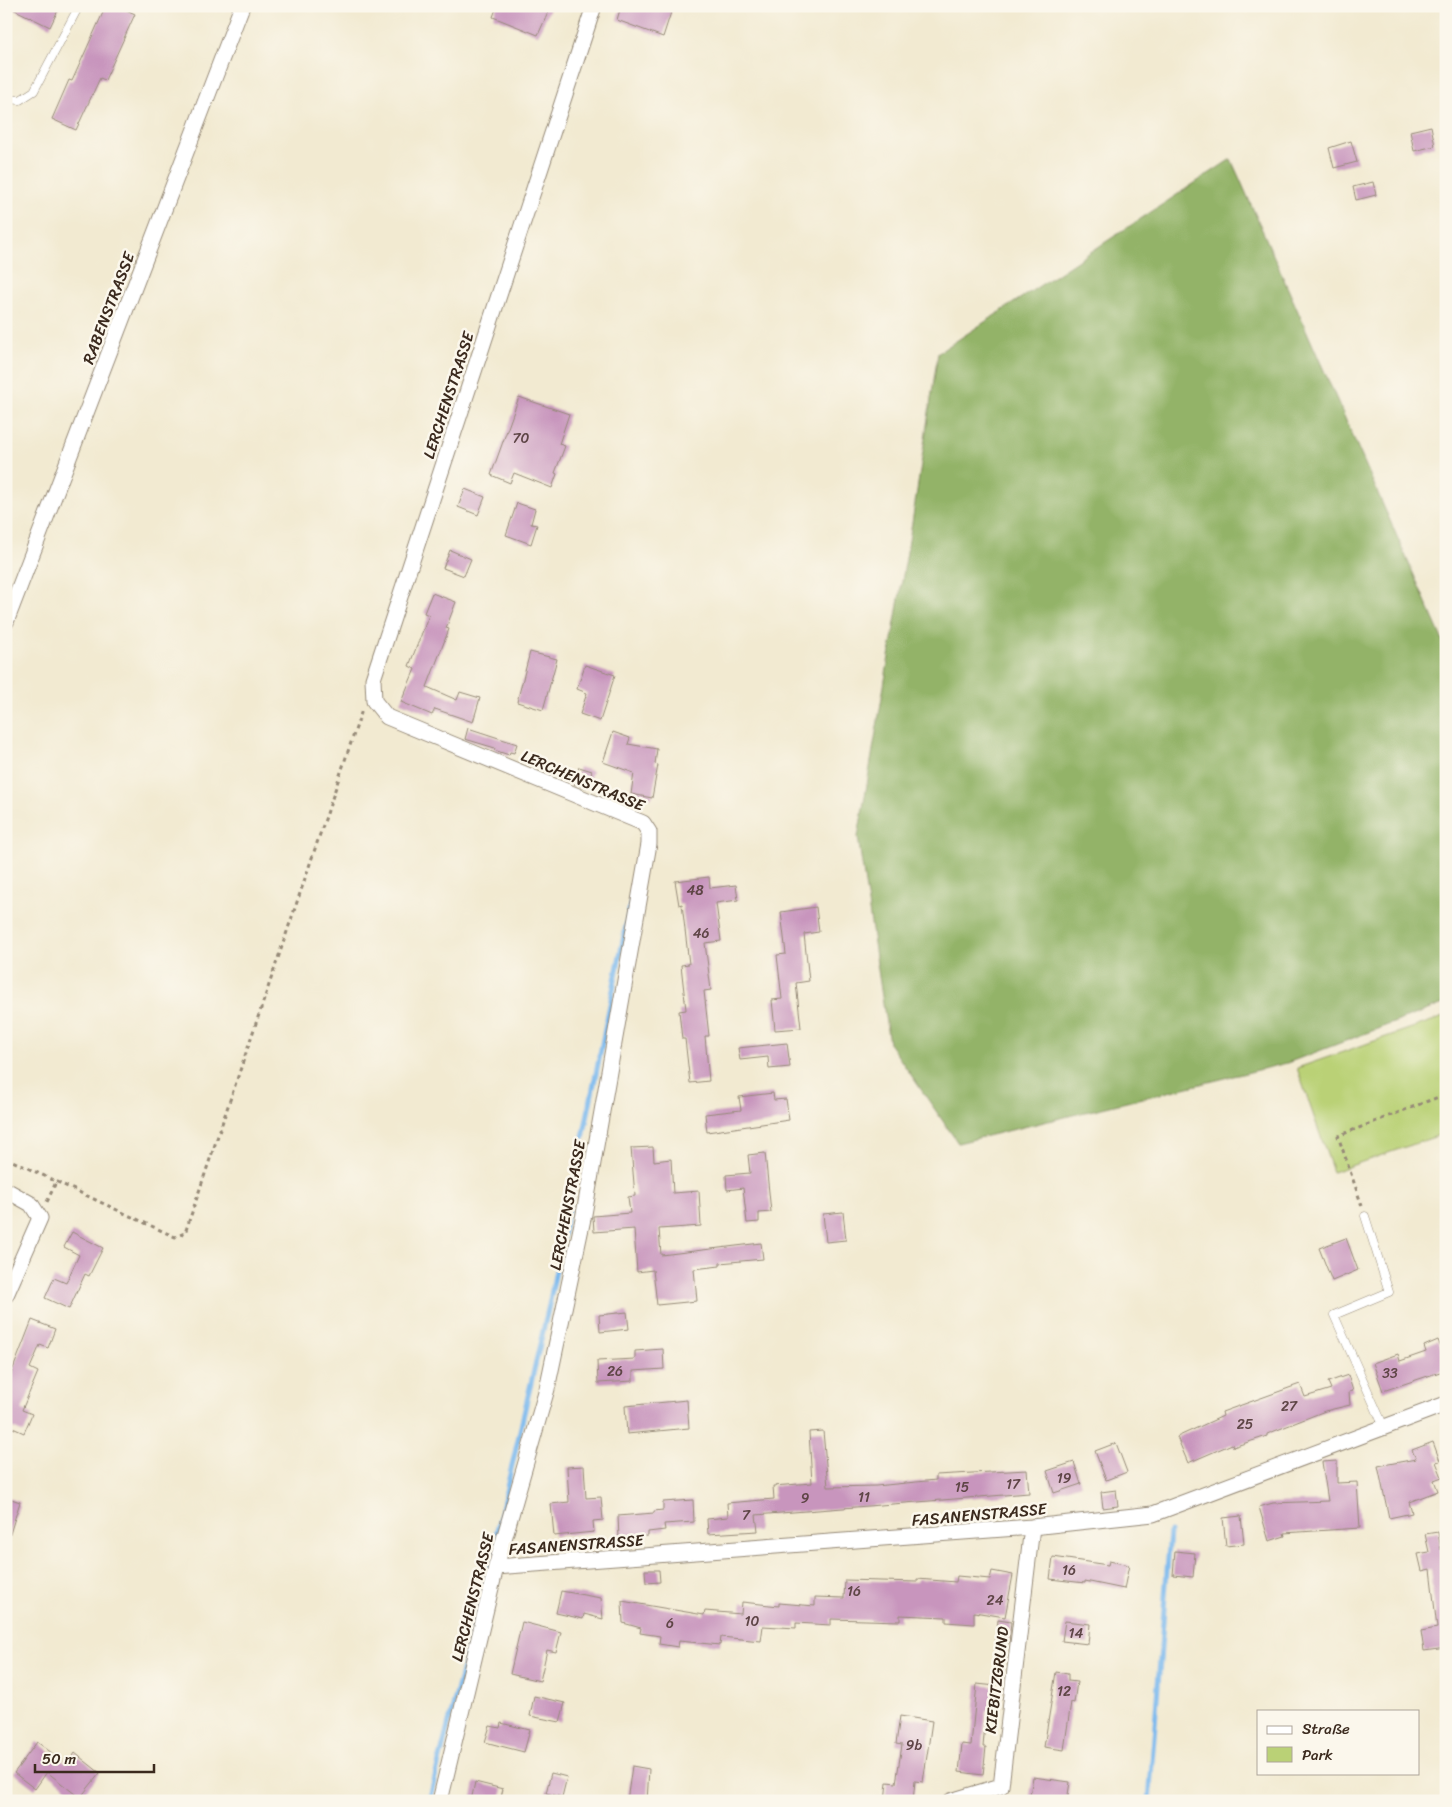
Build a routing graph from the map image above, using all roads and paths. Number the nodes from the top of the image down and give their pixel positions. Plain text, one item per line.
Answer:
1 (79, 6) edge
2 (242, 6) edge
3 (594, 6) edge
4 (6, 99) edge
5 (6, 622) edge
6 (363, 707) dead end
7 (1446, 1094) edge
8 (6, 1158) edge
9 (6, 1190) edge
10 (1366, 1216) joint
11 (6, 1295) edge
12 (1445, 1407) edge
13 (1384, 1427) junction
14 (1032, 1528) junction
15 (496, 1567) junction
16 (440, 1801) edge
17 (951, 1801) edge

1 - 4 lane
2 - 5 street, RABENSTRASSE
3 - 15 street, LERCHENSTRASSE
6 - 8 path
7 - 10 path
9 - 11 street
10 - 13 lane
12 - 13 street, FASANENSTRASSE
13 - 14 street, FASANENSTRASSE
14 - 15 street, FASANENSTRASSE
14 - 17 street, KIEBITZGRUND
15 - 16 street, LERCHENSTRASSE

